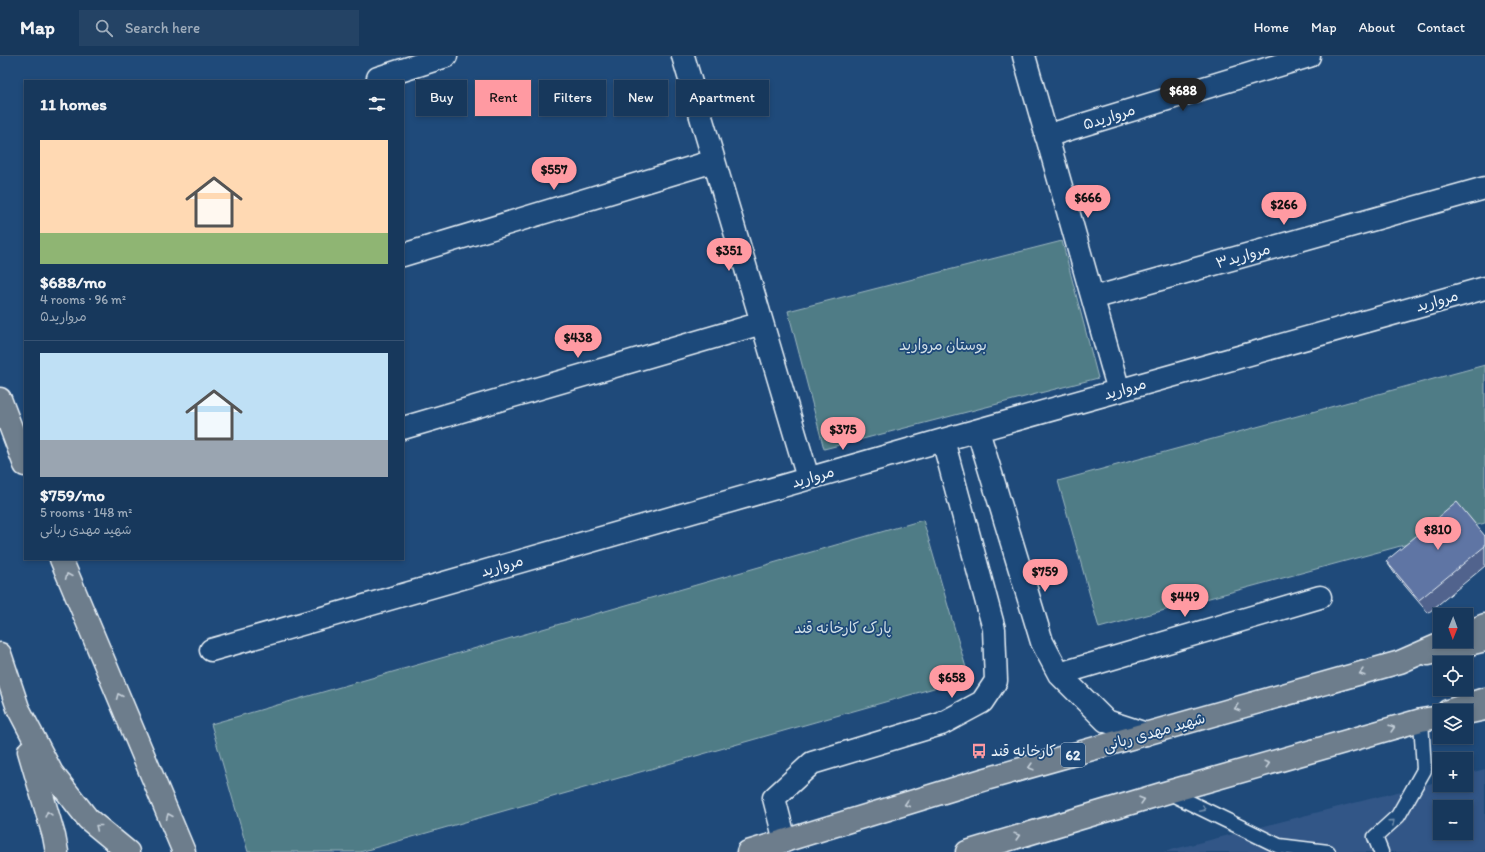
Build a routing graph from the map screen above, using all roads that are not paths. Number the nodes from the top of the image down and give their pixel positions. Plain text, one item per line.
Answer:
1 (446, 56) edge
2 (684, 56) edge
3 (1024, 56) edge
4 (1309, 56) edge
5 (378, 78) dead end
6 (1046, 136) junction
7 (714, 161) junction
8 (1485, 188) edge
9 (404, 255) edge
10 (1485, 288) edge
11 (1092, 298) junction
12 (762, 323) junction
13 (1119, 391) junction
14 (0, 399) edge
15 (404, 428) edge
16 (978, 431) junction
17 (943, 440) junction
18 (24, 462) edge
19 (808, 478) junction
20 (61, 560) edge
21 (1320, 597) dead end
22 (1485, 625) edge
23 (1473, 630) edge
24 (1485, 640) edge
25 (1433, 648) edge
26 (211, 650) dead end
27 (3, 662) edge
28 (1400, 662) junction
29 (1059, 674) junction
30 (1485, 699) edge
31 (1470, 704) edge
32 (1485, 709) edge
33 (1473, 711) edge
34 (1433, 717) edge
35 (1433, 722) edge
36 (1146, 734) junction
37 (1168, 792) junction
38 (785, 841) junction
39 (57, 852) edge
40 (128, 852) edge
41 (184, 852) edge
42 (748, 852) edge
43 (967, 852) edge
44 (1328, 852) edge
45 (1381, 852) edge

1 - 5 street
2 - 7 street
3 - 6 street
4 - 6 street, مروارید۵
6 - 11 street
7 - 9 street
7 - 12 street
8 - 11 street, مروارید۳
10 - 13 street, مروارید
11 - 13 street
12 - 15 street
12 - 19 street
13 - 16 street, مروارید
14 - 18 main road
16 - 17 street, مروارید
16 - 29 street
17 - 19 street, مروارید
17 - 38 street
19 - 26 street, مروارید
41 -> 20 main road
21 - 29 street
22 - 23 main road
24 - 28 main road
25 - 28 main road
39 -> 27 main road
40 -> 27 main road
28 -> 36 main road, شهید مهدی ربانی / 62
29 - 36 street
30 - 31 main road
32 - 33 main road
37 -> 34 main road
45 -> 35 lane
36 -> 38 main road, شهید مهدی ربانی / 62
43 -> 37 main road
37 -> 44 lane
38 - 42 main road, شهید مهدی ربانی / 62

